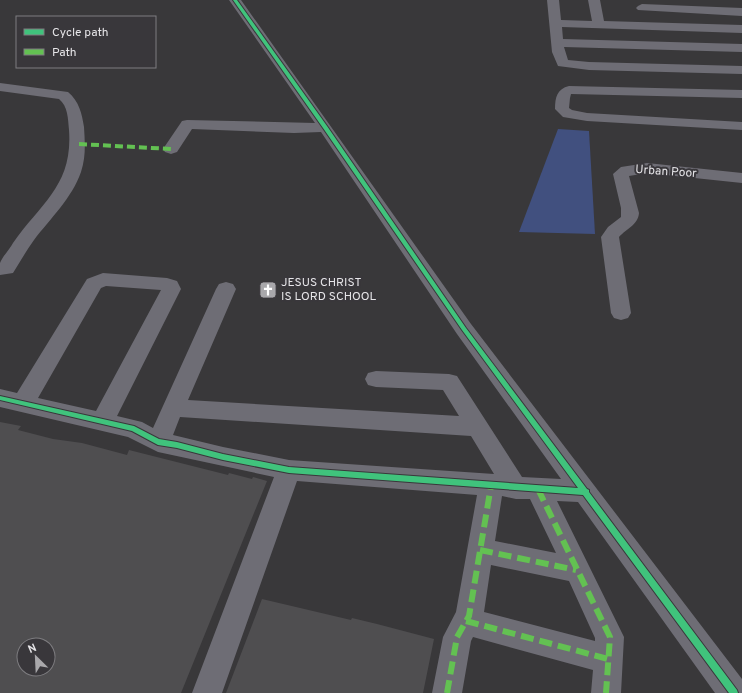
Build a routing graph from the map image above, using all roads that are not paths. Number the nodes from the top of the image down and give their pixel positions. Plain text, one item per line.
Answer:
1 (235, 0) edge
2 (553, 0) edge
3 (594, 0) edge
4 (641, 4) edge
5 (742, 12) edge
6 (556, 23) junction
7 (599, 25) junction
8 (650, 26) junction
9 (742, 29) edge
10 (558, 43) junction
11 (655, 45) junction
12 (742, 48) edge
13 (665, 68) junction
14 (742, 70) edge
15 (0, 87) edge
16 (616, 90) junction
17 (674, 91) junction
18 (742, 94) edge
19 (709, 108) junction
20 (619, 118) junction
21 (742, 126) edge
22 (325, 127) junction
23 (171, 149) dead end
24 (742, 178) edge
25 (0, 269) edge
26 (226, 289) dead end
27 (621, 313) dead end
28 (376, 379) dead end
29 (0, 398) edge
30 (23, 404) junction
31 (174, 408) junction
32 (102, 422) junction
33 (478, 428) junction
34 (158, 442) junction
35 (289, 470) junction
36 (515, 488) junction
37 (586, 492) junction
38 (480, 550) junction
39 (576, 570) junction
40 (466, 621) junction
41 (608, 659) junction
42 (207, 693) edge
43 (447, 693) edge
44 (606, 693) edge
45 (734, 693) edge

1 - 22 street
2 - 6 street
3 - 7 street
4 - 5 street
4 - 8 street
6 - 7 street
6 - 10 street
7 - 8 street
8 - 9 street
8 - 11 street
10 - 11 street
10 - 13 street
11 - 12 street
11 - 13 street
13 - 14 street
13 - 17 street
15 - 25 street
16 - 17 street
16 - 20 street
16 - 20 street
17 - 19 street
18 - 19 street
19 - 20 street
19 - 21 street
22 - 23 street
22 - 37 street
24 - 27 street, Urban Poor
26 - 31 street
28 - 33 street
29 - 30 street
30 - 32 street
30 - 32 street
31 - 33 street
31 - 34 street
32 - 34 street
33 - 36 street
34 - 35 street
35 - 36 street
35 - 42 street
36 - 37 street
36 - 38 street
36 - 39 street
37 - 45 street
38 - 39 street
38 - 40 street
39 - 41 street
40 - 41 street
40 - 43 street
41 - 44 street

